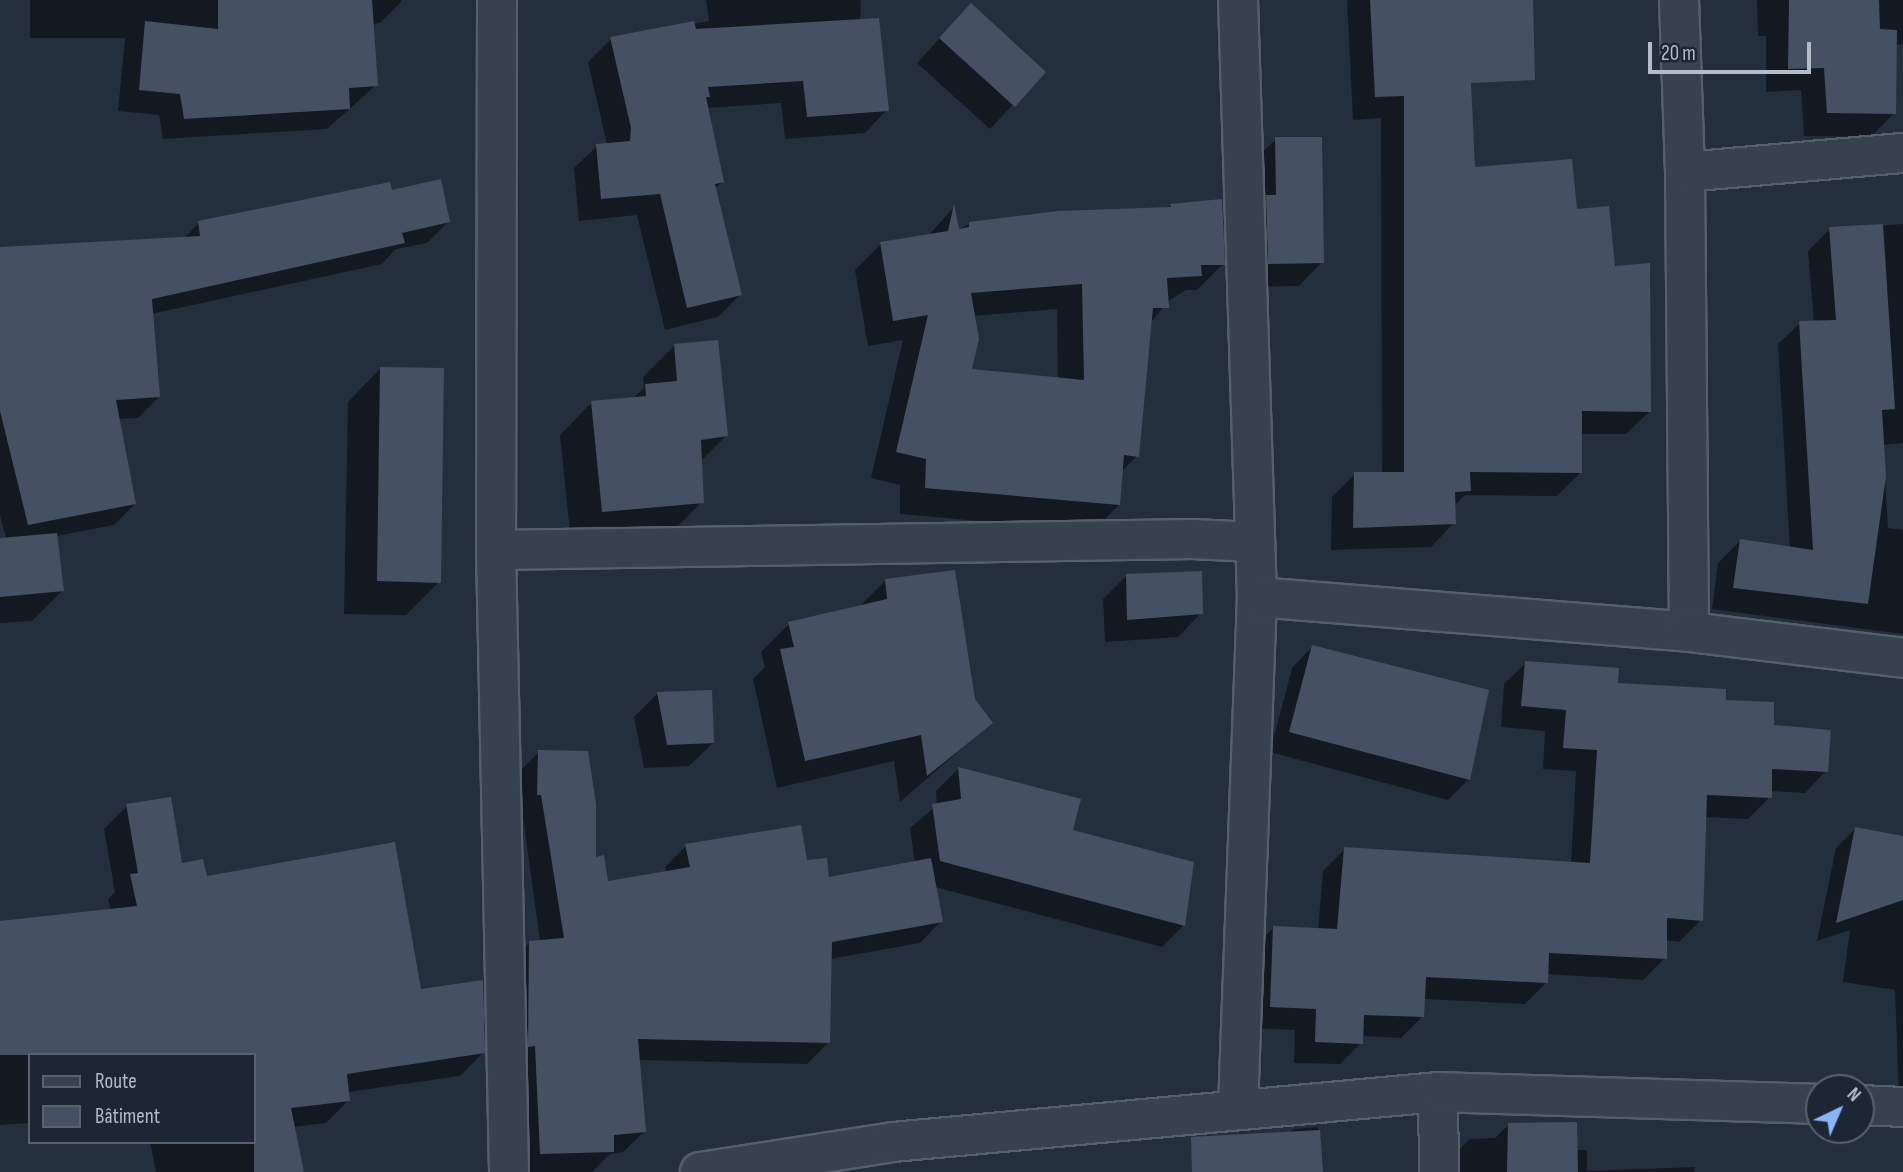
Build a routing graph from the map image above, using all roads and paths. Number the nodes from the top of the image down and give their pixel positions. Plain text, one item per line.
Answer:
1 (497, 0) edge
2 (1238, 0) edge
3 (1679, 0) edge
4 (1903, 153) edge
5 (1685, 172) junction
6 (1253, 542) junction
7 (496, 550) junction
8 (1257, 597) junction
9 (1689, 632) junction
10 (1903, 658) edge
11 (1438, 1092) junction
12 (1805, 1104) edge
13 (1875, 1106) edge
14 (1903, 1107) edge
15 (1238, 1108) junction
16 (894, 1157) edge
17 (509, 1172) edge
18 (700, 1172) edge
19 (1439, 1172) edge

1 - 7 street
2 - 6 street
3 - 5 street
4 - 5 street
5 - 9 street
6 - 7 street
6 - 8 street
7 - 17 street
8 - 9 street
8 - 15 street
9 - 10 street
11 - 12 street
11 - 15 street
11 - 19 street
13 - 14 street
15 - 16 street
16 - 18 street

